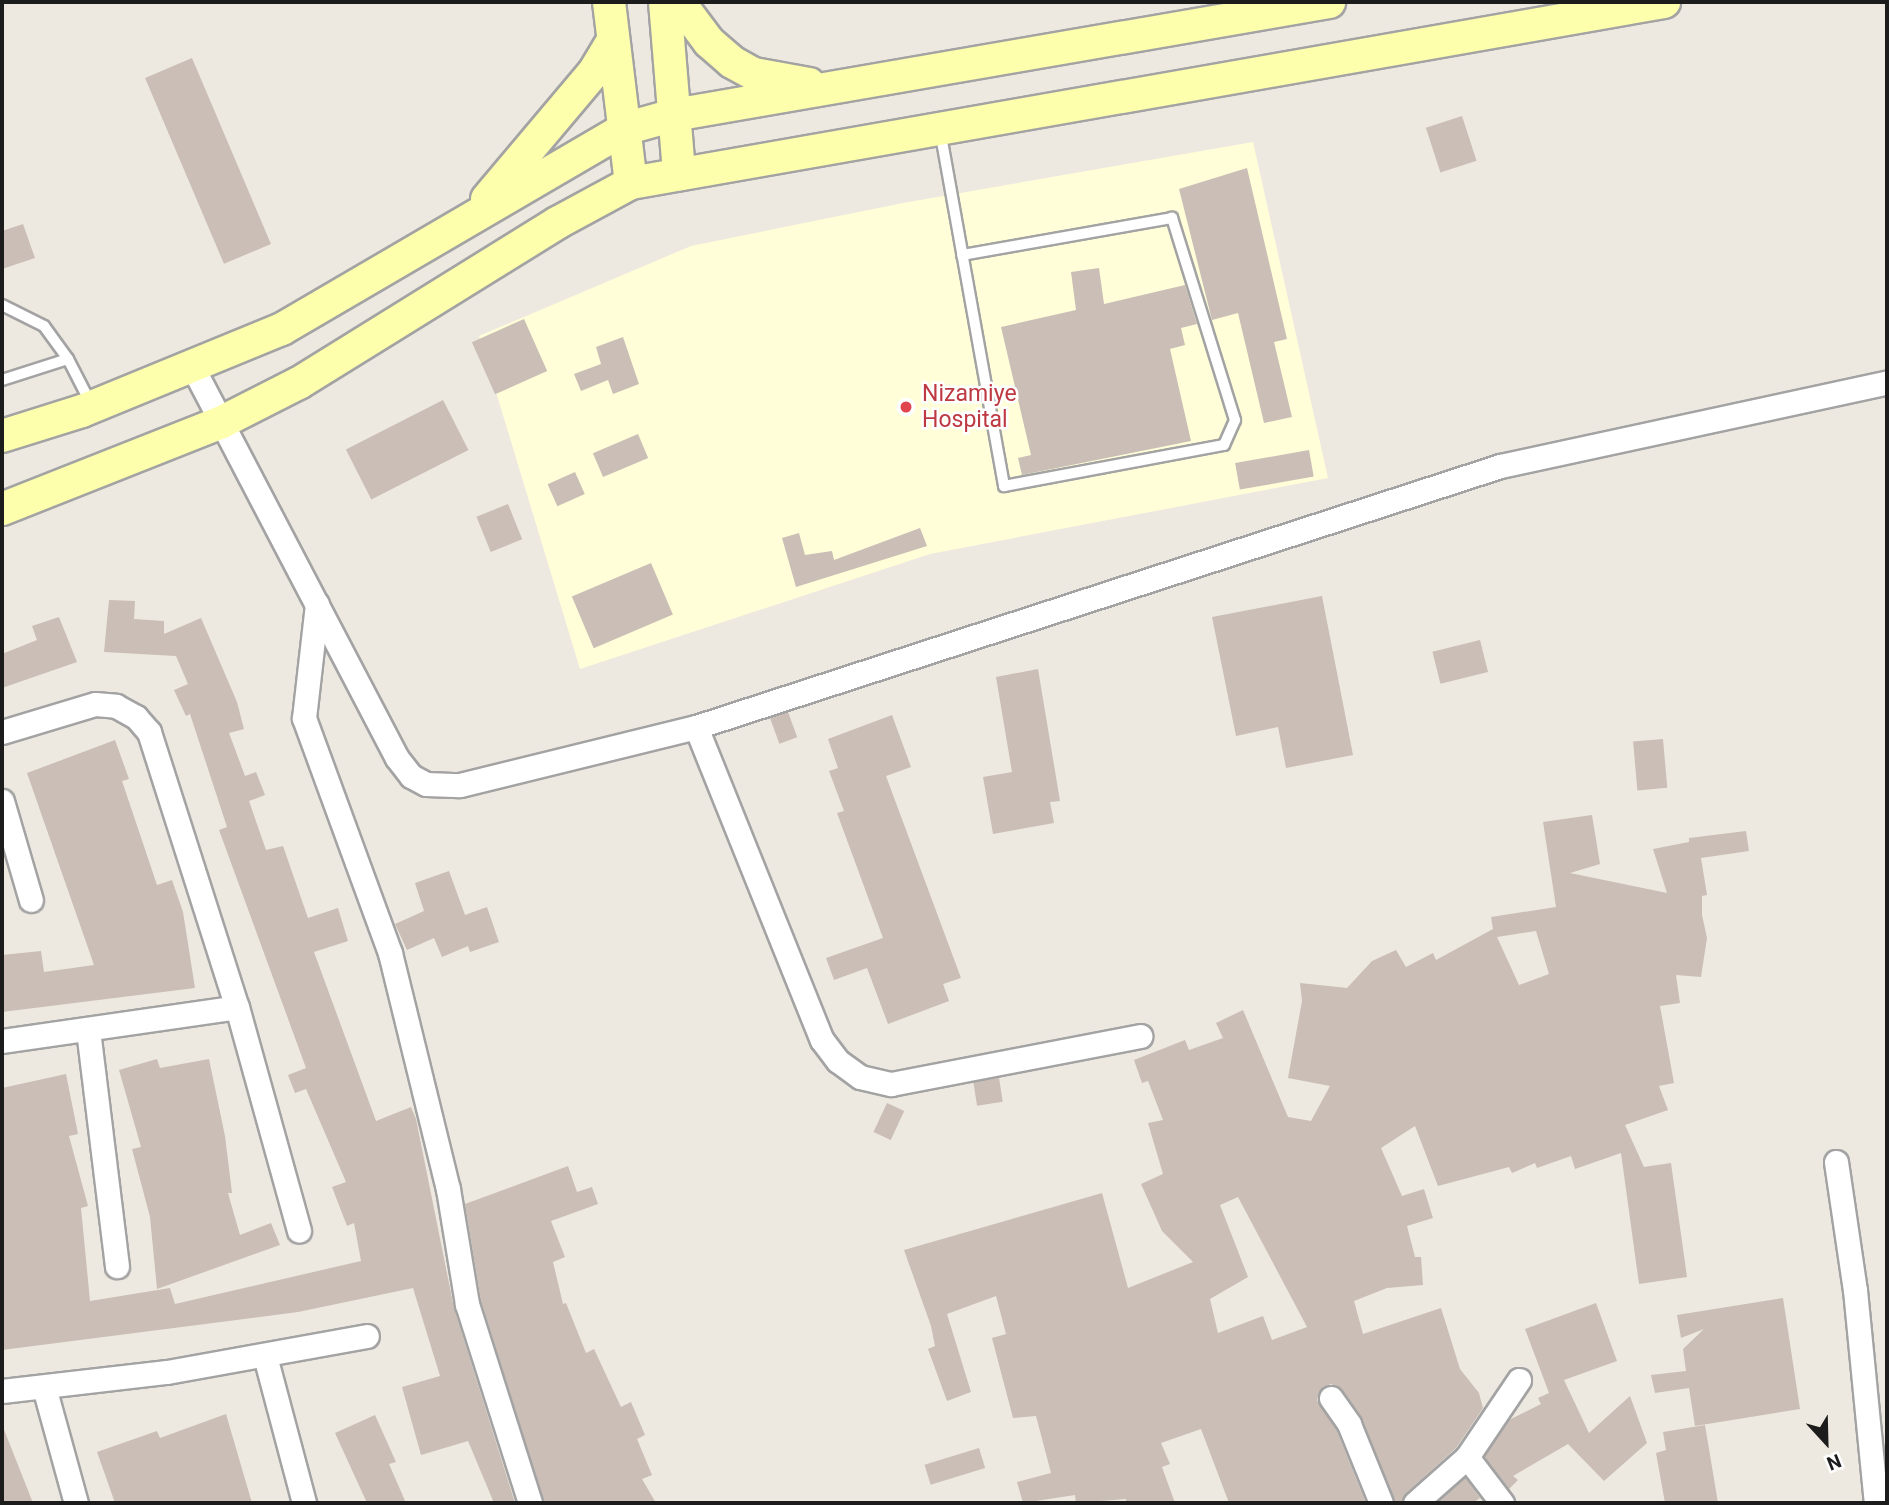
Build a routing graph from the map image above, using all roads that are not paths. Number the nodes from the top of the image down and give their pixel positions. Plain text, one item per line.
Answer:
1 (609, 2) edge
2 (665, 2) edge
3 (679, 2) edge
4 (1329, 2) edge
5 (1664, 2) edge
6 (612, 42) junction
7 (831, 88) junction
8 (674, 115) junction
9 (939, 127) junction
10 (624, 129) junction
11 (679, 174) junction
12 (631, 183) junction
13 (472, 216) junction
14 (962, 255) junction
15 (2, 305) edge
16 (68, 359) junction
17 (192, 366) junction
18 (2, 380) edge
19 (1887, 382) edge
20 (92, 407) junction
21 (222, 422) junction
22 (2, 436) edge
23 (2, 509) edge
24 (317, 604) junction
25 (696, 727) junction
26 (2, 732) edge
27 (2, 801) edge
28 (31, 900) dead end
29 (237, 1007) junction
30 (88, 1030) junction
31 (1140, 1036) dead end
32 (2, 1041) edge
33 (1836, 1162) dead end
34 (299, 1231) dead end
35 (117, 1266) dead end
36 (367, 1336) dead end
37 (265, 1356) junction
38 (1518, 1380) dead end
39 (44, 1387) junction
40 (2, 1391) edge
41 (1331, 1398) dead end
42 (1467, 1457) junction
43 (76, 1503) edge
44 (304, 1503) edge
45 (530, 1503) edge
46 (1381, 1503) edge
47 (1415, 1503) edge
48 (1502, 1503) edge
49 (1876, 1503) edge

1 - 6 street
2 - 8 street
3 - 7 street
4 - 7 street
5 - 9 street
6 - 10 street
6 - 13 street
7 - 8 street
8 - 10 street
8 - 11 street
9 - 11 street
9 - 14 lane
10 - 12 street
10 - 13 street
11 - 12 street
12 - 21 street
13 - 17 street
14 - 14 lane
15 - 16 lane
16 - 18 lane
16 - 20 lane
17 - 20 street
17 - 21 street
19 - 25 street
20 - 22 street
21 - 23 street
21 - 24 street
24 - 25 street
24 - 45 street
25 - 31 street
26 - 29 street
27 - 28 street
29 - 30 street
29 - 34 street
30 - 32 street
30 - 35 street
33 - 49 street
36 - 37 street
37 - 39 street
37 - 44 street
38 - 42 street
39 - 40 street
39 - 43 street
41 - 46 street
42 - 47 street
42 - 48 street

